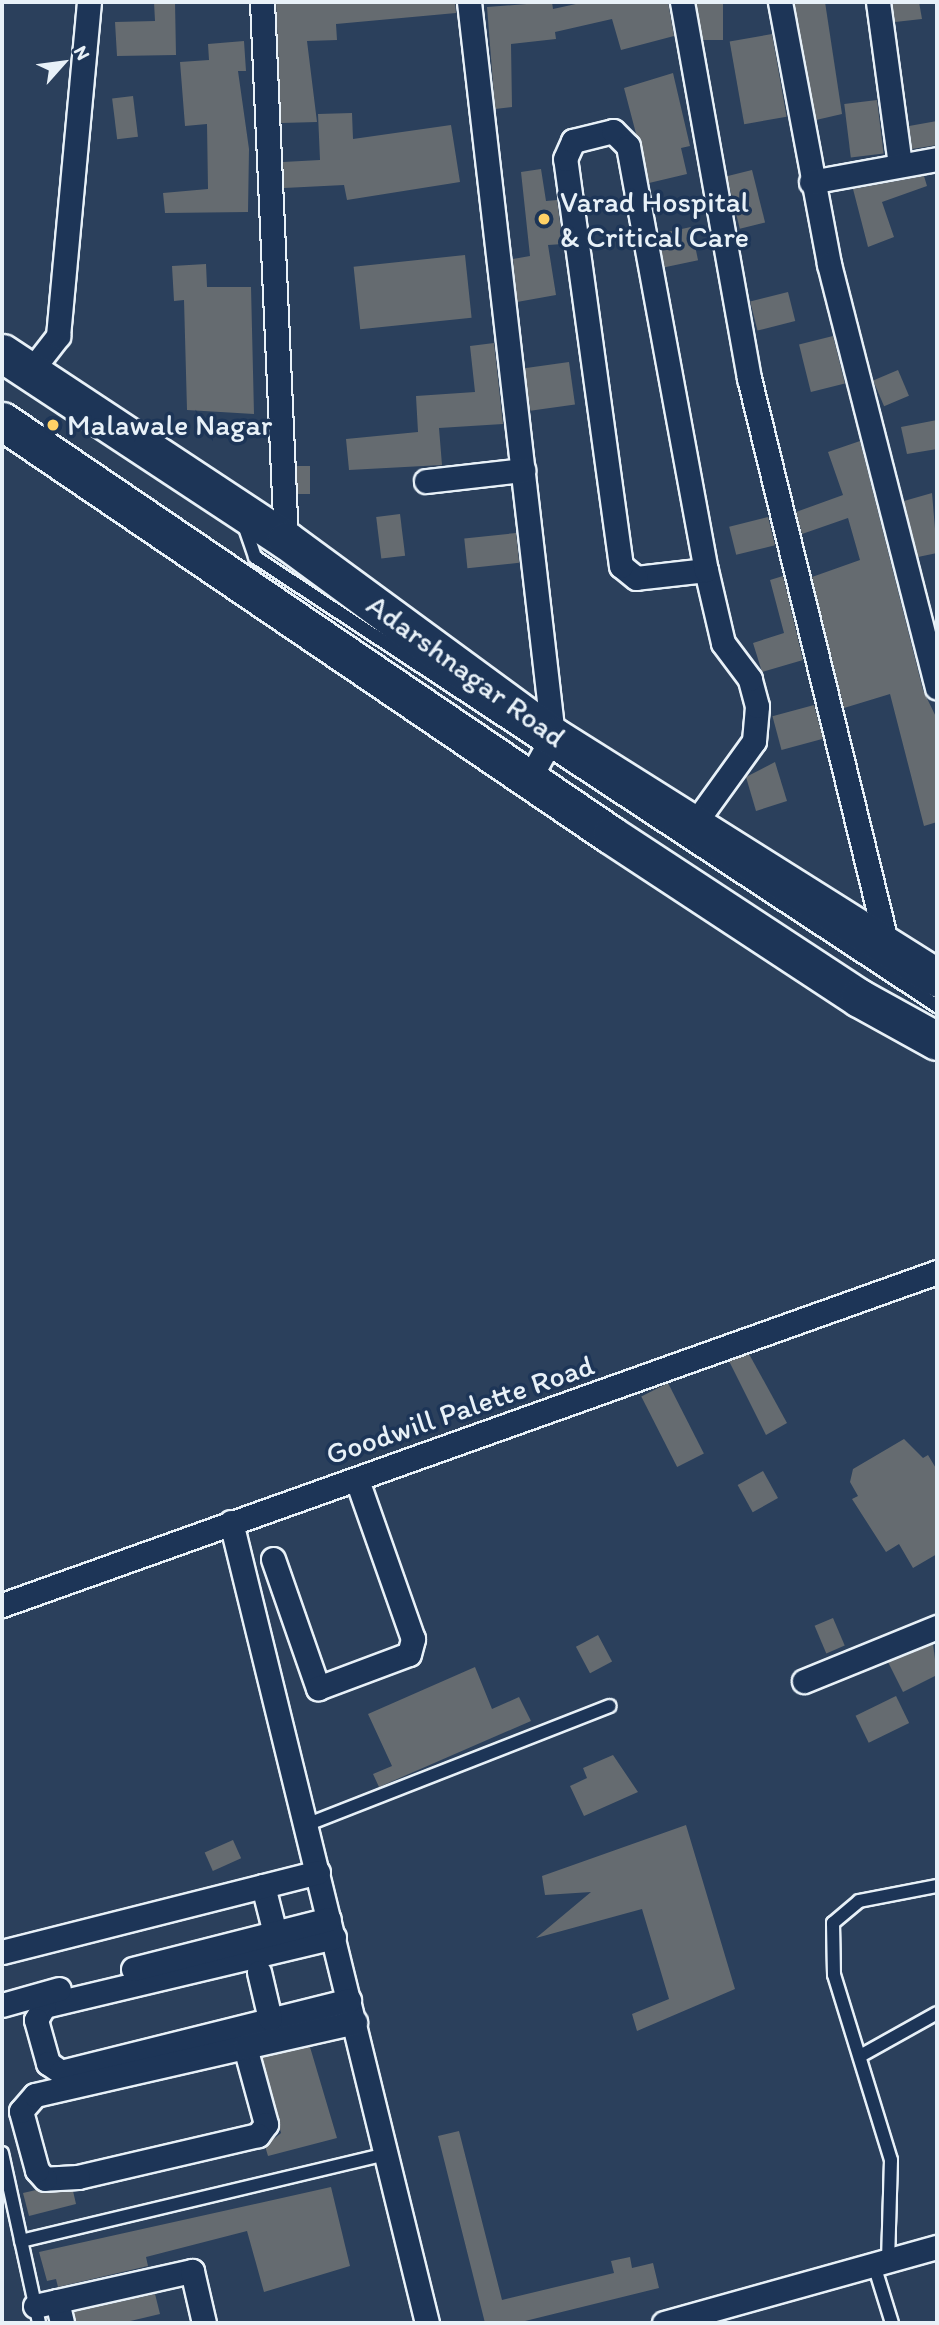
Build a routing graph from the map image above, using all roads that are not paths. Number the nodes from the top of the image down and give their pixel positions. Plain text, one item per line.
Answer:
1 (89, 2) edge
2 (261, 2) edge
3 (469, 2) edge
4 (682, 2) edge
5 (780, 2) edge
6 (878, 2) edge
7 (937, 159) edge
8 (901, 165) junction
9 (811, 181) junction
10 (16, 362) edge
11 (2, 421) edge
12 (523, 470) junction
13 (426, 481) dead end
14 (271, 549) junction
15 (217, 567) junction
16 (706, 570) junction
17 (937, 687) edge
18 (542, 755) junction
19 (692, 827) junction
20 (888, 949) junction
21 (937, 978) edge
22 (937, 1006) edge
23 (937, 1041) edge
24 (937, 1272) edge
25 (357, 1480) junction
26 (232, 1522) junction
27 (273, 1559) dead end
28 (2, 1605) edge
29 (937, 1628) edge
30 (804, 1681) dead end
31 (610, 1706) dead end
32 (306, 1825) junction
33 (317, 1872) junction
34 (263, 1886) junction
35 (937, 1886) edge
36 (331, 1928) junction
37 (275, 1933) junction
38 (2, 1952) edge
39 (259, 1972) dead end
40 (2, 2004) edge
41 (352, 2011) junction
42 (937, 2014) edge
43 (270, 2018) junction
44 (245, 2047) junction
45 (860, 2056) junction
46 (2, 2153) edge
47 (387, 2154) junction
48 (20, 2241) junction
49 (937, 2247) edge
50 (881, 2263) junction
51 (44, 2310) edge
52 (62, 2323) edge
53 (204, 2323) edge
54 (427, 2323) edge
55 (664, 2323) edge
56 (892, 2323) edge

1 - 10 street
2 - 14 street
3 - 12 street
4 - 20 street
5 - 9 street
6 - 8 street
7 - 8 street
8 - 9 street
9 - 17 street
10 - 14 main road, Adarshnagar Road
11 - 15 main road, Adarshnagar Road
12 - 13 street
12 - 18 street
14 - 15 lane
14 - 18 main road, Adarshnagar Road
15 - 18 main road, Adarshnagar Road
16 - 16 street
16 - 19 street
18 - 19 main road, Adarshnagar Road
18 - 22 lane
18 - 23 main road, Adarshnagar Road
19 - 20 main road, Adarshnagar Road
20 - 21 main road, Adarshnagar Road
24 - 25 street, Goodwill Palette Road
25 - 26 street, Goodwill Palette Road
25 - 27 street
26 - 28 street, Goodwill Palette Road
26 - 32 street
29 - 30 street
31 - 32 lane
32 - 33 street
33 - 34 street
33 - 36 street
34 - 37 street
34 - 38 street
35 - 45 lane
36 - 37 street
36 - 41 street
36 - 43 street
37 - 40 street
39 - 43 street
41 - 43 street
41 - 44 street
41 - 47 street
42 - 45 lane
44 - 44 street
45 - 50 lane
46 - 48 lane
47 - 48 lane
47 - 54 street
48 - 51 lane
49 - 50 street
50 - 55 street
50 - 56 lane
51 - 52 street
51 - 53 street

